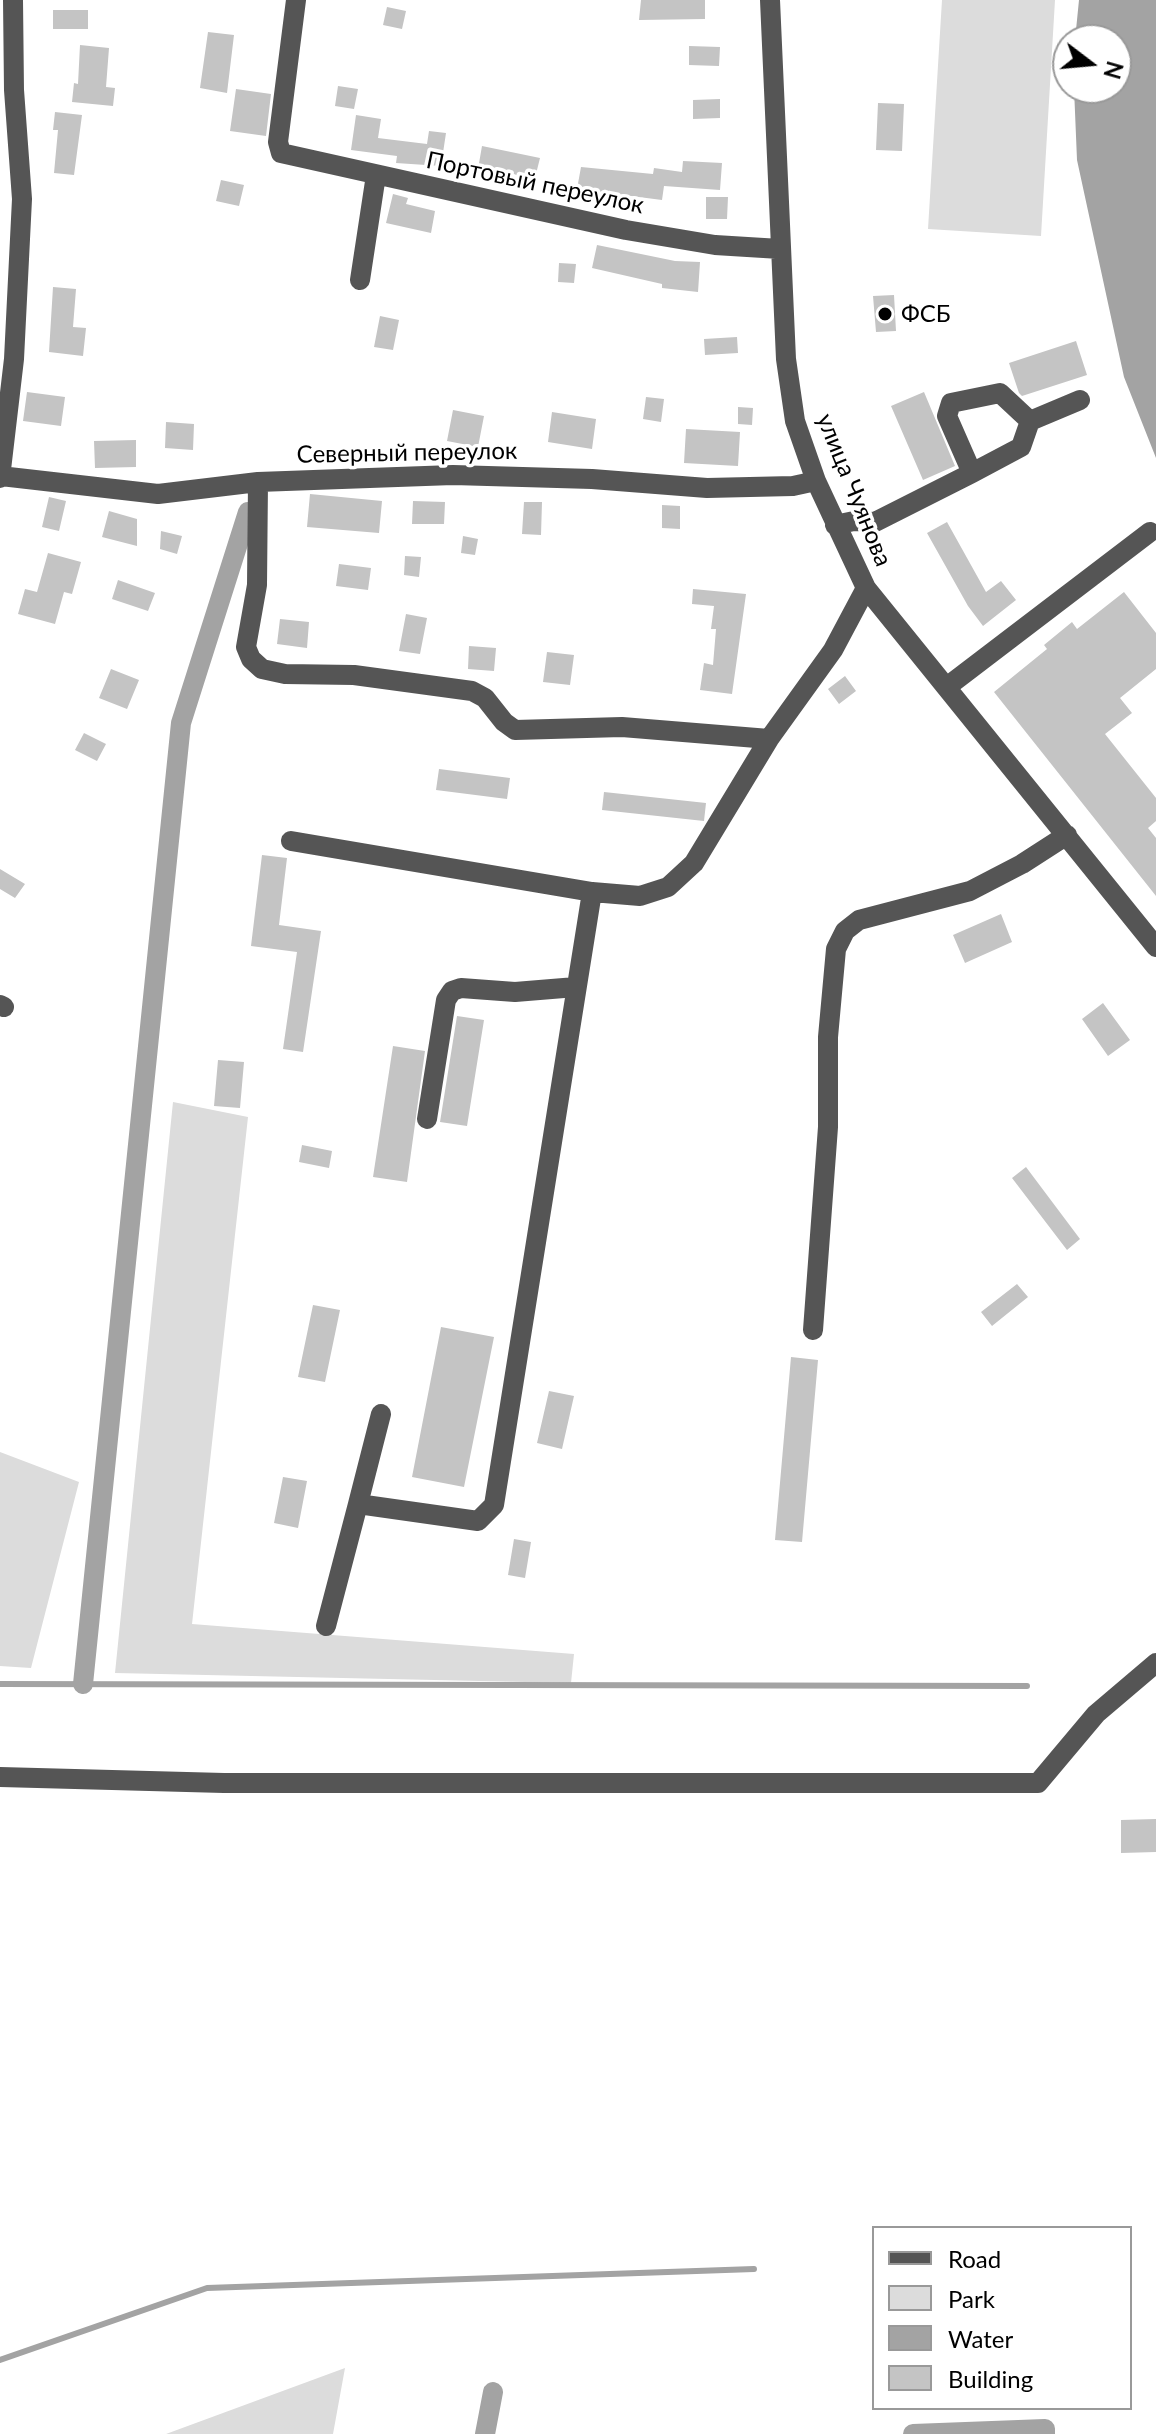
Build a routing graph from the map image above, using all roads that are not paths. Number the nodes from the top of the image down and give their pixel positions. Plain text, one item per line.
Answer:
1 (13, 0) edge
2 (296, 0) edge
3 (770, 0) edge
4 (9, 151) edge
5 (376, 175) junction
6 (780, 249) junction
7 (360, 280) dead end
8 (1080, 400) dead end
9 (1030, 421) junction
10 (972, 473) junction
11 (0, 477) edge
12 (816, 481) junction
13 (258, 482) junction
14 (835, 525) junction
15 (1150, 532) dead end
16 (866, 588) junction
17 (948, 686) junction
18 (769, 739) junction
19 (1067, 835) junction
20 (291, 841) dead end
21 (592, 892) junction
22 (1156, 947) edge
23 (576, 987) junction
24 (427, 1119) dead end
25 (813, 1330) dead end
26 (381, 1414) dead end
27 (358, 1504) junction
28 (326, 1626) dead end
29 (1156, 1663) edge
30 (0, 1777) edge

1 - 4 street
2 - 5 street, Портовый переулок
3 - 6 street, улица Чуянова
4 - 11 street
5 - 6 street, Портовый переулок
5 - 7 street
6 - 12 street, улица Чуянова
8 - 9 street
9 - 10 street
9 - 10 street
10 - 14 street
11 - 13 street, Северный переулок
12 - 13 street, Северный переулок
12 - 14 street, улица Чуянова
13 - 18 street
14 - 16 street, улица Чуянова
15 - 17 street
16 - 17 street, улица Чуянова
16 - 18 street
17 - 19 street, улица Чуянова
18 - 21 street
19 - 22 street, улица Чуянова
19 - 25 street
20 - 21 street
21 - 23 street
23 - 24 street
23 - 27 street
26 - 27 street
27 - 28 street
29 - 30 street

